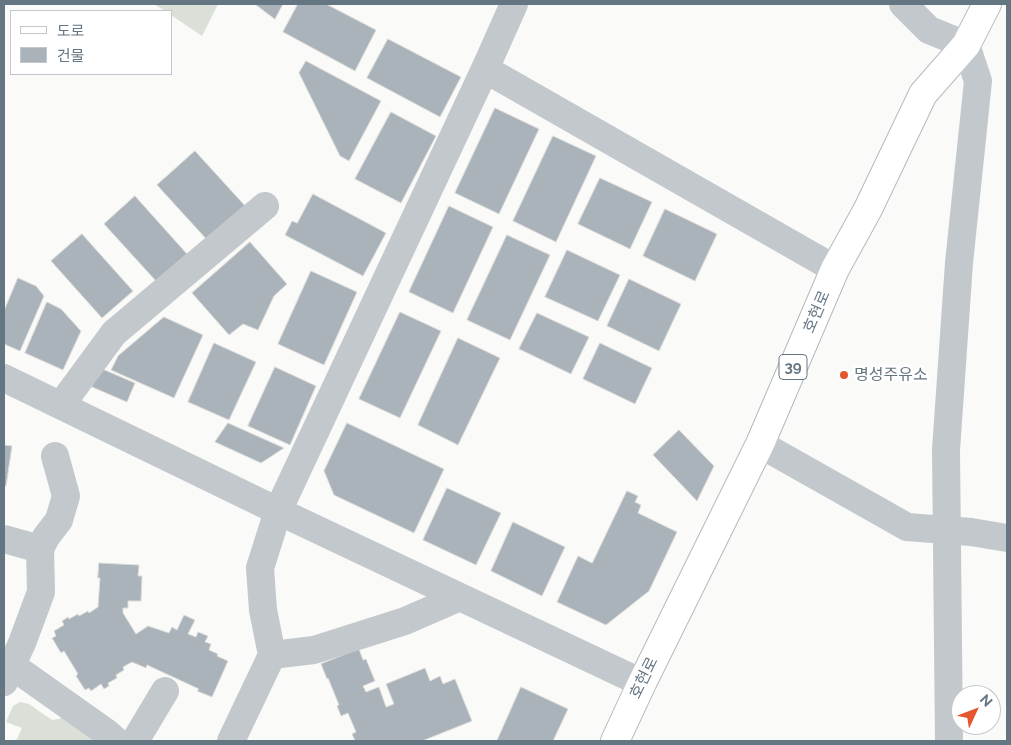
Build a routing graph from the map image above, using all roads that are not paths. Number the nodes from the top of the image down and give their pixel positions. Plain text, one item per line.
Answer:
1 (514, 4) edge
2 (903, 4) edge
3 (987, 4) edge
4 (966, 45) junction
5 (485, 69) junction
6 (265, 206) dead end
7 (835, 269) junction
8 (4, 378) edge
9 (61, 405) junction
10 (760, 444) junction
11 (55, 456) dead end
12 (278, 511) junction
13 (946, 531) junction
14 (1007, 538) edge
15 (4, 539) edge
16 (40, 550) junction
17 (460, 597) junction
18 (272, 655) junction
19 (8, 674) edge
20 (642, 683) junction
21 (165, 691) dead end
22 (234, 740) edge
23 (116, 741) edge
24 (135, 741) edge
25 (615, 741) edge
26 (949, 741) edge

1 - 5 street
2 - 4 street
3 - 4 main road, 호현로 / 39
4 - 7 main road, 호현로 / 39
4 - 13 street
5 - 7 street
5 - 12 street
6 - 9 street
7 - 10 main road, 호현로 / 39
8 - 9 street
9 - 12 street
10 - 13 street
10 - 20 main road, 호현로 / 39
11 - 16 street
12 - 17 street
12 - 18 street
13 - 14 street
13 - 26 street
15 - 16 street
16 - 19 street
17 - 18 street
17 - 20 street
18 - 22 street
19 - 23 street
20 - 25 main road, 호현로 / 39
21 - 24 street

